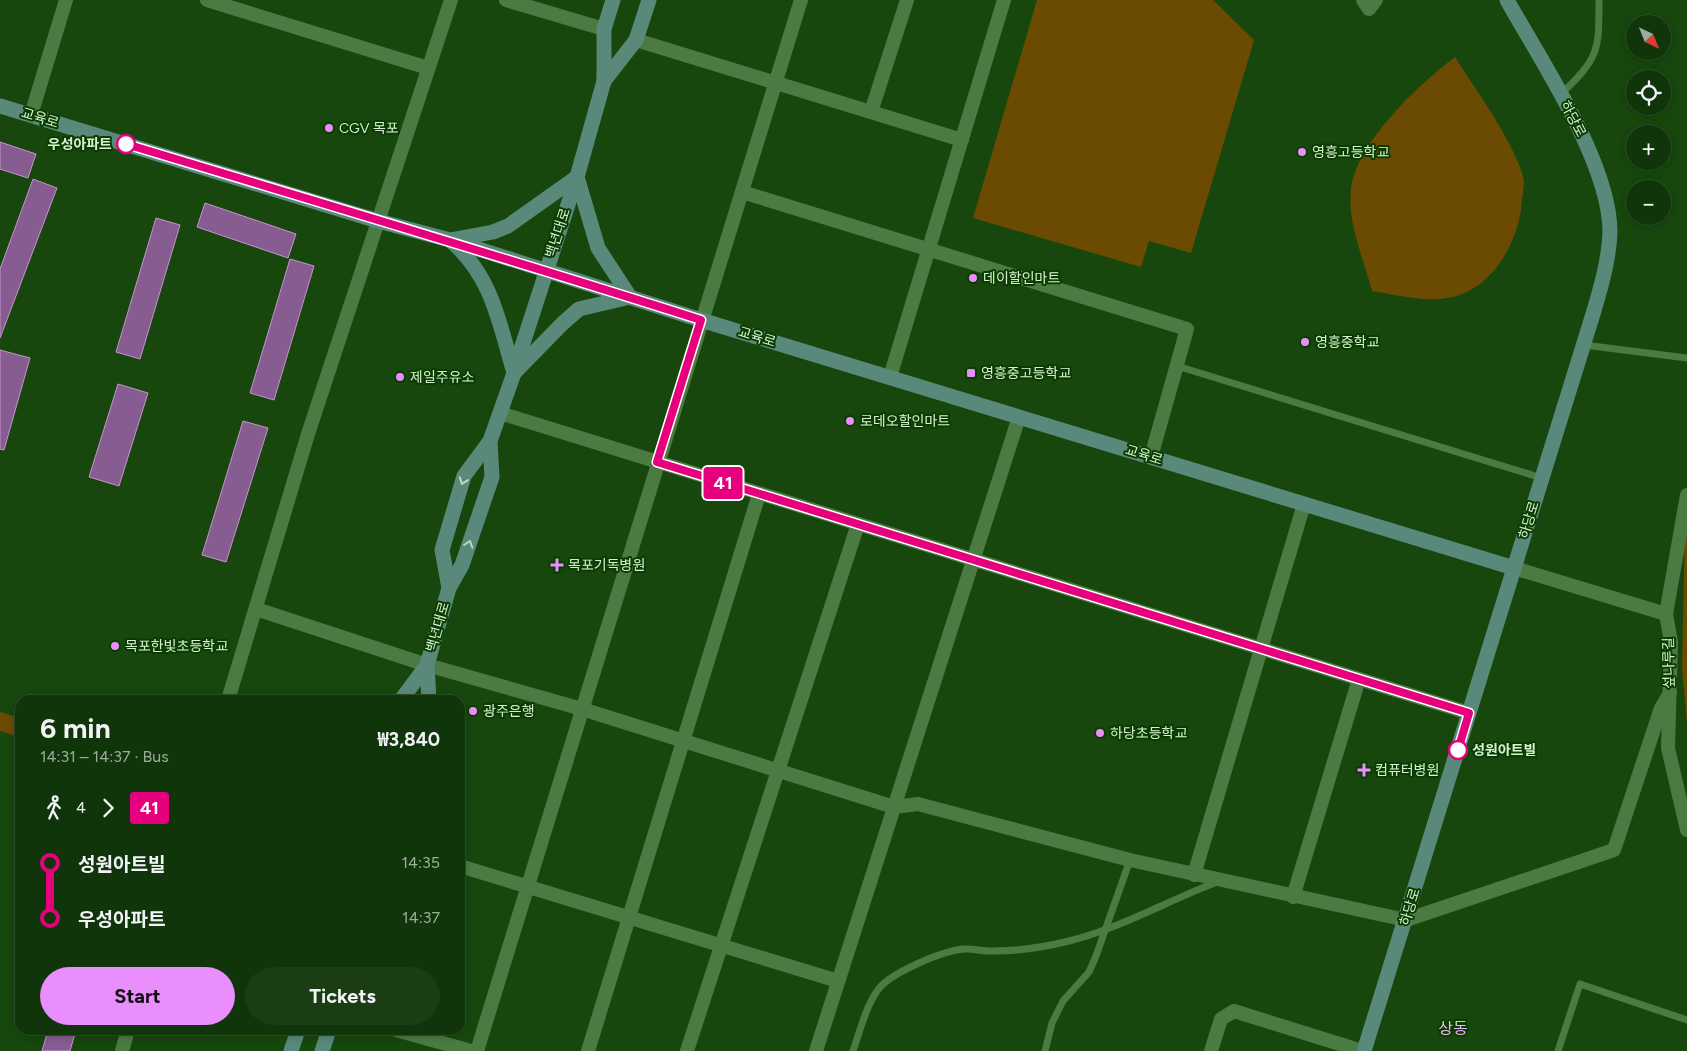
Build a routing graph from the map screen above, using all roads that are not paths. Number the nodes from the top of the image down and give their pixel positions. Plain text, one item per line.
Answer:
1 (66, 0) edge
2 (207, 0) edge
3 (451, 0) edge
4 (506, 0) edge
5 (613, 0) edge
6 (649, 0) edge
7 (801, 0) edge
8 (907, 0) edge
9 (1004, 0) edge
10 (1363, 0) edge
11 (1376, 0) edge
12 (1506, 0) edge
13 (1599, 0) edge
14 (233, 4) edge
15 (604, 29) junction
16 (636, 40) junction
17 (428, 68) junction
18 (604, 81) junction
19 (776, 84) junction
20 (1560, 95) junction
21 (0, 106) edge
22 (871, 112) junction
23 (31, 115) junction
24 (962, 140) junction
25 (577, 177) junction
26 (742, 192) junction
27 (378, 221) junction
28 (450, 240) junction
29 (929, 249) junction
30 (546, 270) junction
31 (630, 297) junction
32 (701, 320) junction
33 (1584, 345) junction
34 (1687, 358) edge
35 (1177, 366) junction
36 (514, 373) junction
37 (890, 377) junction
38 (500, 414) junction
39 (1019, 417) junction
40 (490, 442) junction
41 (1151, 457) junction
42 (657, 462) junction
43 (1542, 478) junction
44 (759, 494) junction
45 (1687, 495) edge
46 (1304, 504) junction
47 (858, 524) junction
48 (973, 560) junction
49 (1514, 568) junction
50 (450, 588) junction
51 (256, 608) junction
52 (1666, 614) junction
53 (1261, 648) junction
54 (427, 666) junction
55 (1359, 679) junction
56 (1670, 693) junction
57 (230, 695) edge
58 (405, 695) edge
59 (429, 695) edge
60 (582, 710) junction
61 (1469, 713) junction
62 (683, 741) junction
63 (778, 770) junction
64 (894, 806) junction
65 (1687, 830) edge
66 (1130, 860) junction
67 (465, 868) edge
68 (1194, 875) junction
69 (1219, 881) junction
70 (528, 887) junction
71 (1293, 897) junction
72 (629, 918) junction
73 (1406, 920) junction
74 (1106, 928) junction
75 (721, 946) junction
76 (838, 981) junction
77 (1687, 1020) edge
78 (127, 1035) edge
79 (296, 1035) edge
80 (327, 1035) edge
81 (414, 1035) edge
82 (122, 1051) edge
83 (291, 1051) edge
84 (322, 1051) edge
85 (471, 1051) edge
86 (478, 1051) edge
87 (588, 1051) edge
88 (687, 1051) edge
89 (816, 1051) edge
90 (853, 1051) edge
91 (1044, 1051) edge
92 (1210, 1051) edge
93 (1363, 1051) edge
94 (1558, 1051) edge

1 - 23 street
2 - 14 street
3 - 17 street
4 - 15 street
5 - 15 street, 백년대로
6 - 16 street, 백년대로
7 - 19 street
8 - 22 street
9 - 24 street
10 - 11 street
12 - 20 street, 하당로
13 - 20 lane
14 - 17 street
15 - 18 street, 백년대로
16 - 18 street, 백년대로
16 - 19 street
17 - 27 street
18 - 25 street, 백년대로
19 - 22 street
19 - 26 street
20 - 33 street, 하당로
21 - 23 street, 교육로
22 - 24 street
23 - 27 street, 교육로
24 - 29 street
25 - 28 street
25 - 30 street, 백년대로
25 - 31 street
26 - 29 street
26 - 32 street
27 - 28 street, 교육로
27 - 51 street
28 - 30 street, 교육로
28 - 36 street
29 - 35 street
29 - 37 street
30 - 31 street, 교육로
30 - 36 street, 백년대로
31 - 32 street, 교육로
31 - 36 street
32 - 37 street, 교육로
32 - 42 street
33 - 34 lane
33 - 43 street, 하당로
35 - 41 street
35 - 43 lane
36 - 38 street, 백년대로
37 - 39 street, 교육로
38 - 40 street, 백년대로
38 - 42 street
39 - 41 street, 교육로
39 - 48 street
50 -> 40 street, 백년대로
40 -> 50 street, 백년대로
41 - 46 street, 교육로
42 - 44 street
42 - 60 street
43 - 49 street, 하당로
44 - 47 street
44 - 62 street
45 - 52 street, 섶나루길
46 - 49 street, 교육로
46 - 53 street
47 - 48 street
47 - 63 street
48 - 53 street
48 - 64 street
49 - 52 street
49 - 61 street, 하당로
50 - 54 street, 백년대로
51 - 54 street
51 - 57 street
52 - 56 street, 섶나루길
53 - 55 street
53 - 68 street
54 - 58 street, 백년대로
54 - 59 street, 백년대로
54 - 60 street
55 - 61 street
55 - 71 street
56 - 65 street, 섶나루길
56 - 73 street
60 - 62 street
60 - 70 street
61 - 73 street, 하당로
62 - 63 street
62 - 72 street
63 - 64 street
63 - 75 street
64 - 66 street
64 - 76 street
66 - 68 street
66 - 74 lane
67 - 70 street
68 - 69 street
69 - 71 street
69 - 74 lane
70 - 72 street
70 - 86 street
71 - 73 street
72 - 75 street
72 - 87 street
73 - 93 street, 하당로
74 - 90 lane
74 - 91 lane
75 - 76 street
75 - 88 street
76 - 89 street
77 - 94 lane
78 - 82 street
79 - 83 street
80 - 84 street
81 - 85 street
92 - 93 street

